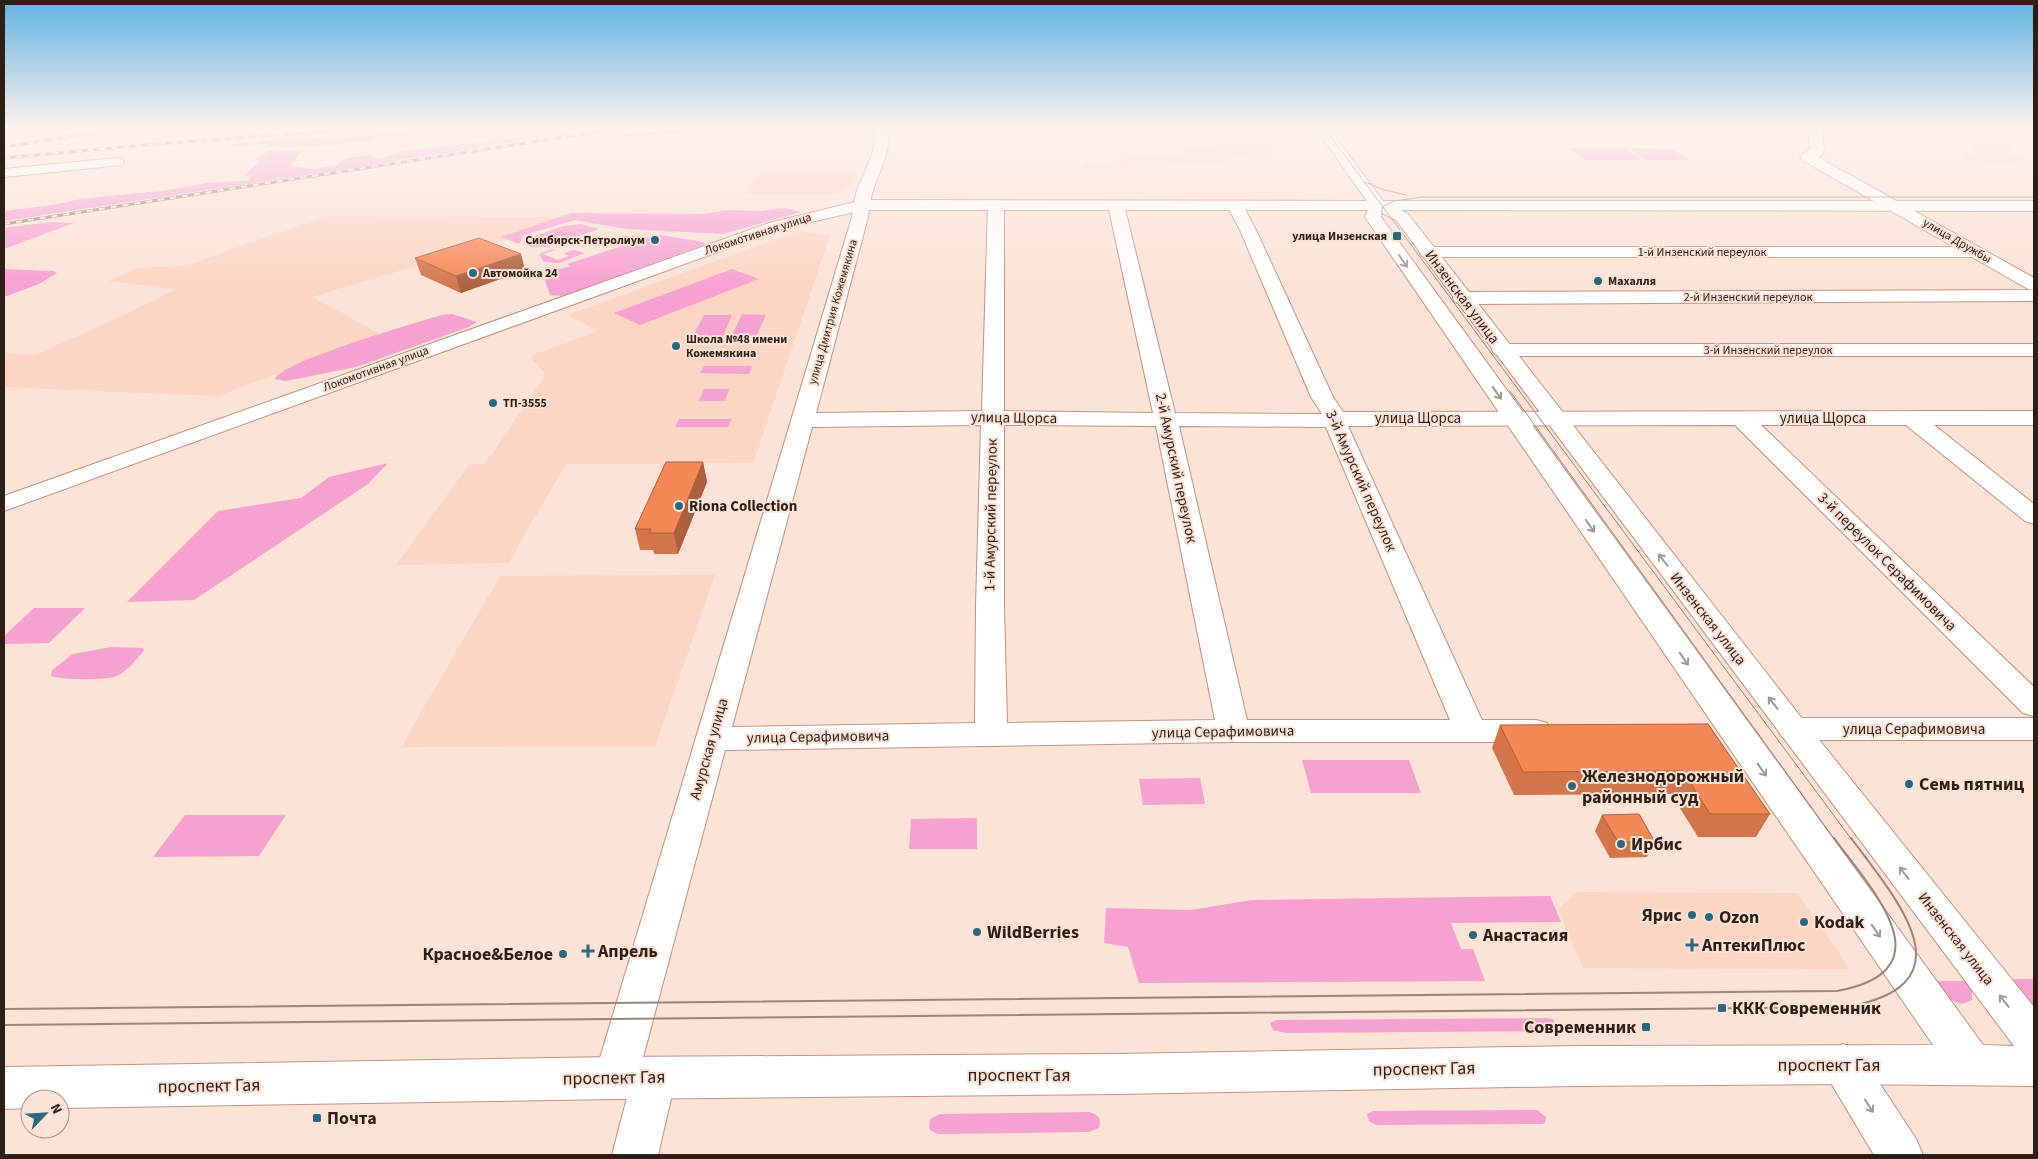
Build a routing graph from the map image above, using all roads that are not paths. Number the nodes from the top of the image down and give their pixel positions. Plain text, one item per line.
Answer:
1 (869, 180) edge
2 (1360, 180) edge
3 (1848, 180) edge
4 (996, 205) junction
5 (1116, 205) junction
6 (1235, 205) junction
7 (1378, 205) junction
8 (863, 206) junction
9 (1894, 206) junction
10 (2034, 206) edge
11 (1428, 252) junction
12 (1976, 252) junction
13 (2034, 285) edge
14 (2034, 296) edge
15 (1462, 298) junction
16 (1502, 350) junction
17 (2034, 350) edge
18 (993, 418) junction
19 (1514, 418) junction
20 (1554, 418) junction
21 (1741, 418) junction
22 (1911, 418) junction
23 (2034, 418) edge
24 (1336, 419) junction
25 (803, 420) junction
26 (1166, 421) junction
27 (4, 504) edge
28 (2034, 516) edge
29 (2034, 705) edge
30 (1793, 729) junction
31 (2034, 729) edge
32 (1233, 731) junction
33 (1471, 731) junction
34 (1568, 731) edge
35 (991, 735) junction
36 (712, 739) junction
37 (2034, 1039) edge
38 (1843, 1064) junction
39 (1972, 1066) junction
40 (2034, 1066) edge
41 (635, 1078) junction
42 (4, 1088) edge
43 (635, 1155) edge
44 (1900, 1155) edge

1 - 8 street
2 - 7 street, Инзенская улица
3 - 9 street, улица Дружбы
4 - 5 street, Локомотивная улица
4 - 8 street, Локомотивная улица
4 - 18 street, 1-й Амурский переулок
5 - 6 street, Локомотивная улица
5 - 26 street, 2-й Амурский переулок
6 - 7 street, Локомотивная улица
6 - 24 street, 3-й Амурский переулок
7 - 9 street, Локомотивная улица
7 - 11 street, Инзенская улица
7 -> 19 street, Инзенская улица
8 - 25 street, улица Дмитрия Кожемякина
8 - 27 street, Локомотивная улица
9 - 10 street, Локомотивная улица
9 - 12 street, улица Дружбы
11 - 12 street, 1-й Инзенский переулок
11 - 15 street, Инзенская улица
12 - 13 street, улица Дружбы
14 - 15 street, 2-й Инзенский переулок
15 - 16 street, Инзенская улица
16 - 17 street, 3-й Инзенский переулок
16 - 20 street, Инзенская улица
18 - 25 street, улица Щорса
18 - 26 street, улица Щорса
18 - 35 street, 1-й Амурский переулок
19 - 20 street, улица Щорса
19 - 24 street, улица Щорса
19 -> 39 street, Инзенская улица
20 - 21 street, улица Щорса
30 -> 20 street, Инзенская улица
21 - 22 street, улица Щорса
21 - 29 street, 3-й переулок Серафимовича
22 - 23 street, улица Щорса
22 - 28 street
24 - 26 street, улица Щорса
24 - 33 street, 3-й Амурский переулок
25 - 36 street, Амурская улица
26 - 32 street, 2-й Амурский переулок
30 - 31 street, улица Серафимовича
37 -> 30 street, Инзенская улица
32 - 33 street, улица Серафимовича
32 - 35 street, улица Серафимовича
33 - 34 street, улица Серафимовича
35 - 36 street, улица Серафимовича
36 - 41 street, Амурская улица
38 - 39 street, проспект Гая
38 - 41 street, проспект Гая
38 -> 44 street
39 - 40 street, проспект Гая
41 - 42 street, проспект Гая
41 - 43 street, Амурская улица

